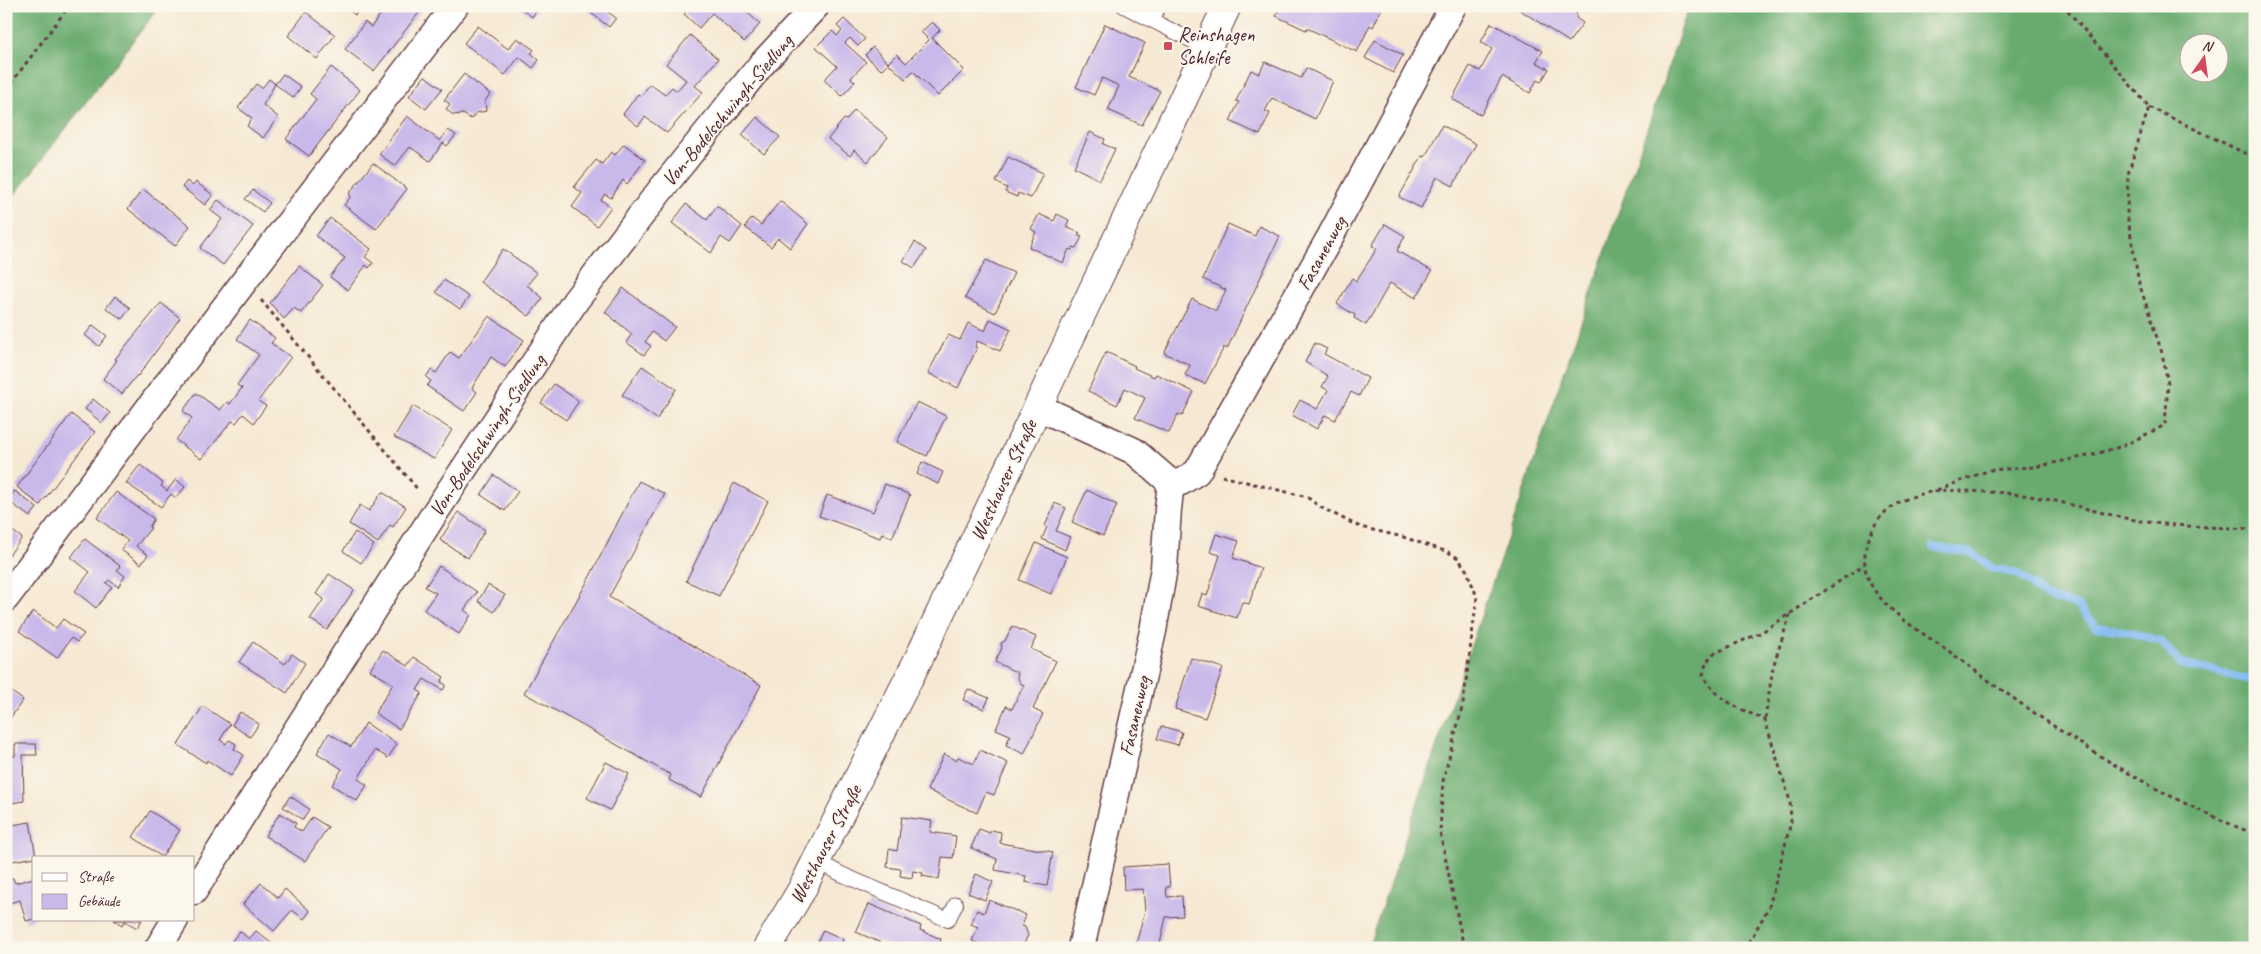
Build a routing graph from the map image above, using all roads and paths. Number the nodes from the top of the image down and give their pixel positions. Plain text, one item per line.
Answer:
1 (69, 6) edge
2 (455, 6) edge
3 (816, 6) edge
4 (1124, 6) edge
5 (1159, 6) edge
6 (1227, 6) edge
7 (1453, 6) edge
8 (2064, 6) edge
9 (1152, 20) junction
10 (1208, 49) junction
11 (6, 90) edge
12 (2149, 107) junction
13 (2255, 158) edge
14 (246, 279) junction
15 (1038, 408) junction
16 (1197, 472) junction
17 (1171, 482) junction
18 (1934, 491) junction
19 (436, 511) junction
20 (2255, 529) edge
21 (1864, 565) junction
22 (6, 598) edge
23 (1790, 613) junction
24 (1765, 720) junction
25 (2255, 834) edge
26 (817, 861) junction
27 (195, 889) edge
28 (956, 904) dead end
29 (174, 922) edge
30 (158, 948) edge
31 (767, 948) edge
32 (1081, 948) edge
33 (1464, 948) edge
34 (1743, 948) edge

1 - 11 path
2 - 14 street
3 - 19 street, Von-Bodelschwingh-Siedlung
4 - 9 lane
5 - 9 lane
6 - 10 main road, Westhauser Straße
7 - 16 street, Fasanenweg
8 - 12 path
9 - 10 lane
10 - 15 main road, Westhauser Straße
12 - 13 path
12 - 18 path
14 - 19 path
14 - 22 street
15 - 17 street
15 - 26 main road, Westhauser Straße
16 - 17 street
16 - 33 path
17 - 32 street, Fasanenweg
18 - 20 path
18 - 21 path
19 - 27 street, Von-Bodelschwingh-Siedlung
21 - 23 path
21 - 25 path
23 - 24 path
23 - 24 path
24 - 34 path
26 - 28 lane
26 - 31 main road, Westhauser Straße
29 - 30 street

